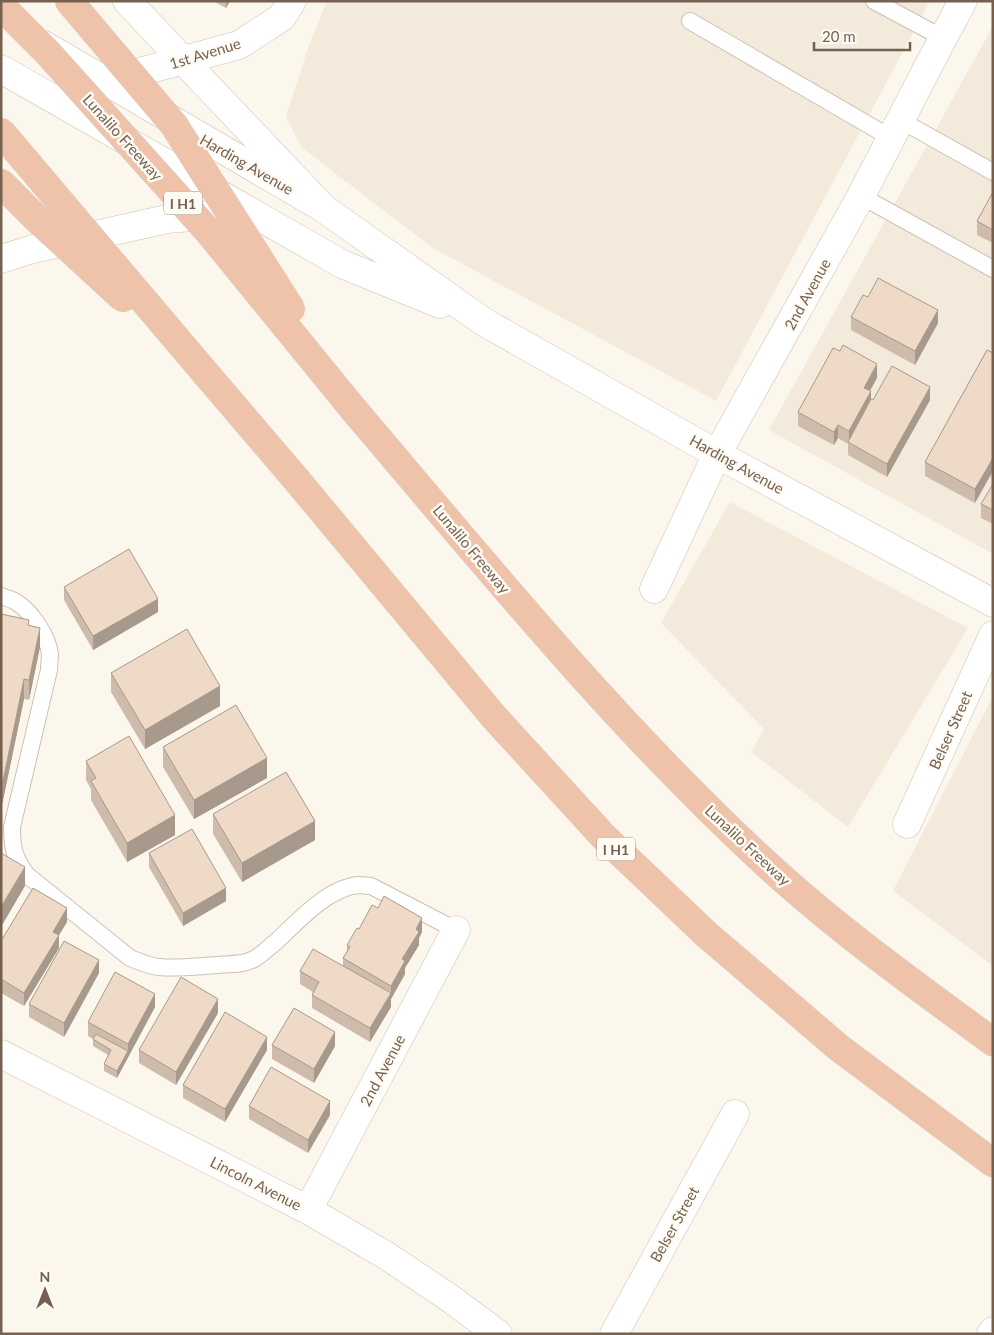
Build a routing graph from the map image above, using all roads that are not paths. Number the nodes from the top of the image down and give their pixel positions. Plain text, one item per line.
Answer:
1 (69, 1) edge
2 (127, 1) edge
3 (292, 1) edge
4 (874, 1) edge
5 (963, 1) edge
6 (1, 6) edge
7 (1, 20) edge
8 (690, 21) dead end
9 (943, 38) junction
10 (184, 61) junction
11 (1, 69) edge
12 (106, 81) junction
13 (896, 129) junction
14 (1, 132) edge
15 (993, 172) edge
16 (1, 183) edge
17 (862, 196) junction
18 (323, 208) junction
19 (261, 218) junction
20 (1, 259) edge
21 (993, 269) edge
22 (484, 322) junction
23 (207, 375) junction
24 (354, 410) junction
25 (717, 454) junction
26 (654, 589) dead end
27 (1, 596) edge
28 (993, 603) edge
29 (993, 635) edge
30 (908, 824) dead end
31 (456, 930) joint
32 (993, 1042) edge
33 (1, 1054) edge
34 (734, 1114) dead end
35 (993, 1163) edge
36 (308, 1210) junction
37 (498, 1334) edge
38 (614, 1334) edge

1 - 24 highway, bridge
2 - 10 street
3 - 10 street, 1st Avenue
4 - 9 lane
5 - 9 street, 2nd Avenue
6 - 24 highway, Lunalilo Freeway / I H1, bridge
7 - 12 street, Harding Avenue
8 - 13 lane
9 - 13 street, 2nd Avenue
10 - 12 street, 1st Avenue
10 - 18 street
11 - 19 street, Harding Avenue
12 - 18 street, Harding Avenue
13 - 15 lane
13 - 17 street, 2nd Avenue
14 - 23 highway, I H1, bridge
16 - 23 highway, bridge
17 - 21 lane
17 - 25 street, 2nd Avenue
18 - 22 street, Harding Avenue
19 - 20 street
19 - 22 street, Harding Avenue
22 - 25 street, Harding Avenue
23 - 35 highway, I H1
24 - 32 highway, Lunalilo Freeway / I H1
25 - 26 street, 2nd Avenue
25 - 28 street, Harding Avenue
27 - 31 lane
29 - 30 street, Belser Street
31 - 36 street, 2nd Avenue
33 - 36 street, Lincoln Avenue
34 - 38 street, Belser Street
36 - 37 street, Lincoln Avenue

